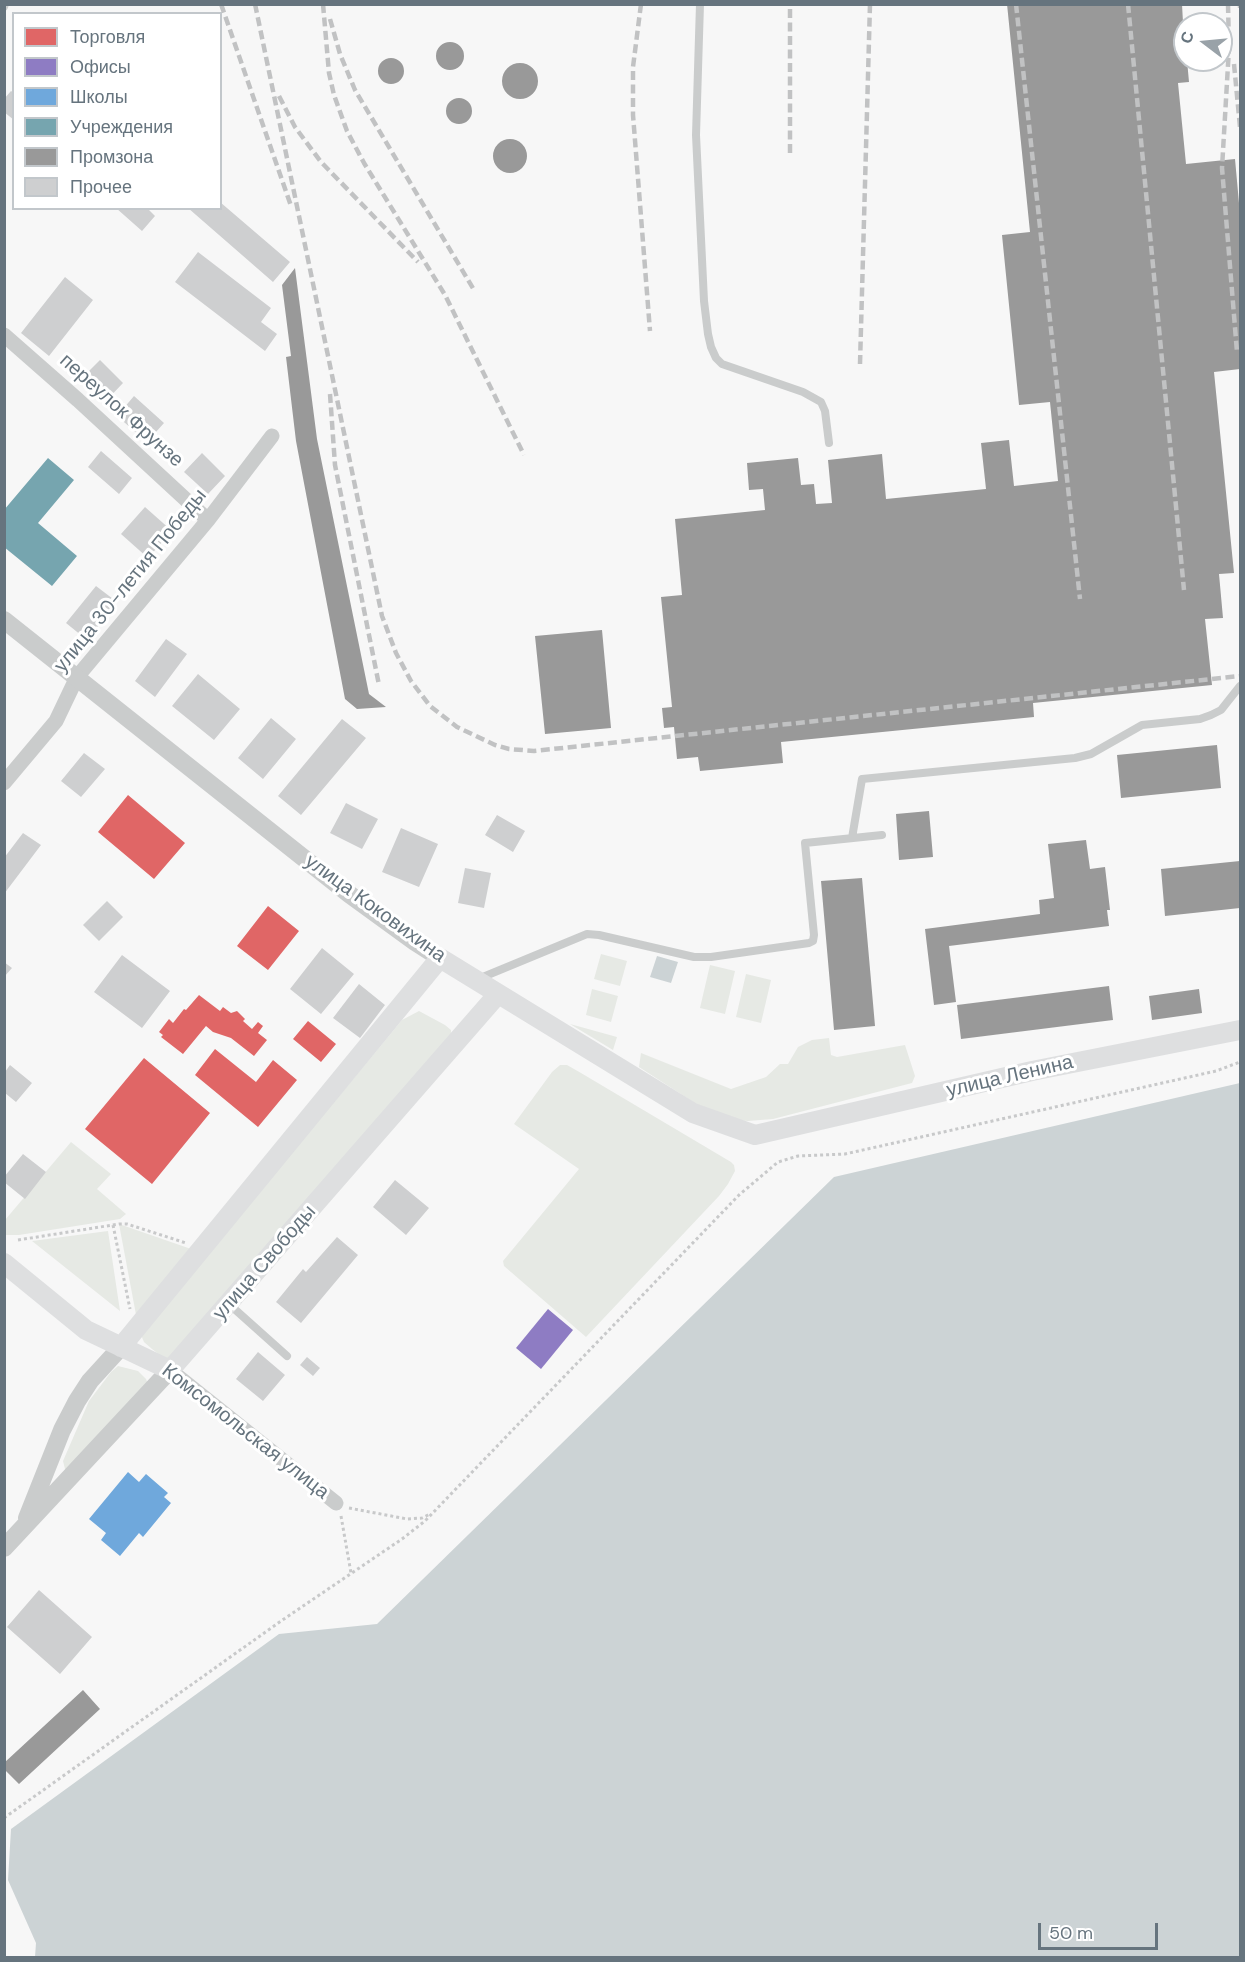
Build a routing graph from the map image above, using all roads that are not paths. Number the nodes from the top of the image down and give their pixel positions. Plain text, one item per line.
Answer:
1 (700, 4) edge
2 (4, 335) edge
3 (272, 436) dead end
4 (829, 443) dead end
5 (208, 519) junction
6 (4, 620) edge
7 (77, 677) junction
8 (1240, 686) edge
9 (4, 783) edge
10 (882, 835) dead end
11 (852, 838) junction
12 (440, 958) junction
13 (476, 980) junction
14 (498, 994) junction
15 (1240, 1030) edge
16 (780, 1130) joint
17 (4, 1263) edge
18 (229, 1304) junction
19 (128, 1340) junction
20 (287, 1356) dead end
21 (170, 1370) junction
22 (336, 1503) road end
23 (25, 1526) junction
24 (4, 1548) edge

1 - 4 lane
2 - 5 street, переулок Фрунзе
3 - 5 street, улица 30-летия Победы
5 - 7 street, улица 30-летия Победы
6 - 7 street, улица Коковихина
7 - 9 street, улица 30-летия Победы
7 - 12 street, улица Коковихина
8 - 11 lane
10 - 11 lane
11 - 13 lane
12 - 13 main road, улица Коковихина
12 - 19 main road, улица Свободы
13 - 14 main road, улица Коковихина
14 - 16 main road, улица Коковихина
14 - 18 main road, улица Свободы
15 - 16 main road, улица Ленина
17 - 19 main road, Комсомольская улица
18 - 20 lane
18 - 21 main road, улица Свободы
19 - 21 main road, Комсомольская улица
19 - 23 street, улица Свободы
21 - 22 street, Комсомольская улица
21 - 23 street, улица Свободы
23 - 24 street, улица Свободы

